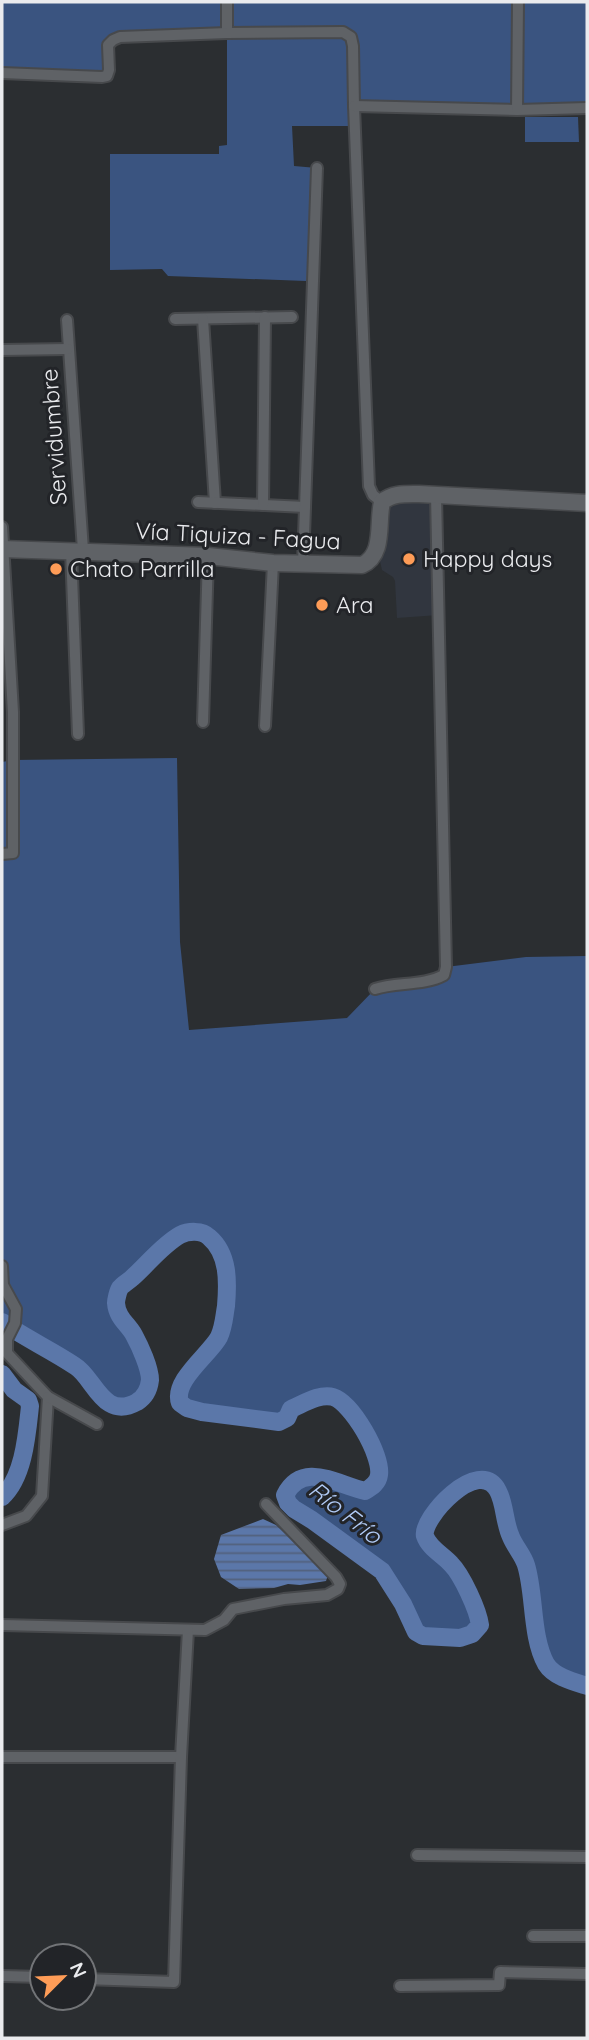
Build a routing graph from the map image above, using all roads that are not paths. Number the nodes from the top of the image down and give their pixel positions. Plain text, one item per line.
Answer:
1 (227, 2) edge
2 (518, 2) edge
3 (227, 33) junction
4 (2, 73) edge
5 (354, 106) junction
6 (587, 108) edge
7 (517, 110) junction
8 (317, 168) dead end
9 (265, 317) junction
10 (292, 317) dead end
11 (175, 319) dead end
12 (203, 319) junction
13 (67, 320) dead end
14 (68, 349) junction
15 (2, 350) edge
16 (436, 495) junction
17 (198, 502) dead end
18 (382, 502) junction
19 (215, 503) junction
20 (587, 503) edge
21 (263, 505) junction
22 (305, 507) junction
23 (2, 527) edge
24 (3, 549) edge
25 (77, 550) junction
26 (208, 556) junction
27 (273, 563) junction
28 (303, 564) junction
29 (204, 722) dead end
30 (265, 726) dead end
31 (78, 734) dead end
32 (2, 855) edge
33 (374, 989) dead end
34 (2, 1266) edge
35 (48, 1397) junction
36 (97, 1424) dead end
37 (266, 1504) dead end
38 (2, 1525) edge
39 (2, 1625) edge
40 (188, 1630) junction
41 (2, 1757) edge
42 (181, 1757) junction
43 (417, 1855) dead end
44 (587, 1857) edge
45 (533, 1936) dead end
46 (587, 1936) edge
47 (587, 1974) edge
48 (2, 1976) edge
49 (28, 1977) edge
50 (98, 1979) edge
51 (400, 1986) dead end

1 - 3 street
2 - 7 street
3 - 4 street
3 - 5 street
5 - 7 street
5 - 18 street
6 - 7 street
8 - 22 street
9 - 10 street
9 - 12 street
9 - 21 street
11 - 12 street
12 - 19 street
13 - 14 street, Servidumbre
14 - 15 street
14 - 25 street, Servidumbre
16 - 18 street
16 - 20 street
16 - 33 street
17 - 19 street
18 - 28 street, Vía Tiquiza - Fagua
19 - 21 street
21 - 22 street
22 - 28 street
23 - 24 street
24 - 25 street, Vía Tiquiza - Fagua
24 - 32 street
25 - 26 street, Vía Tiquiza - Fagua
25 - 31 street, Servidumbre
26 - 27 street, Vía Tiquiza - Fagua
26 - 29 street
27 - 28 street, Vía Tiquiza - Fagua
27 - 30 street
34 - 35 street
35 - 36 street
35 - 38 street
37 - 40 street
39 - 40 street
40 - 42 street
41 - 42 street
42 - 50 street
43 - 44 street
45 - 46 street
47 - 51 street
48 - 49 street

